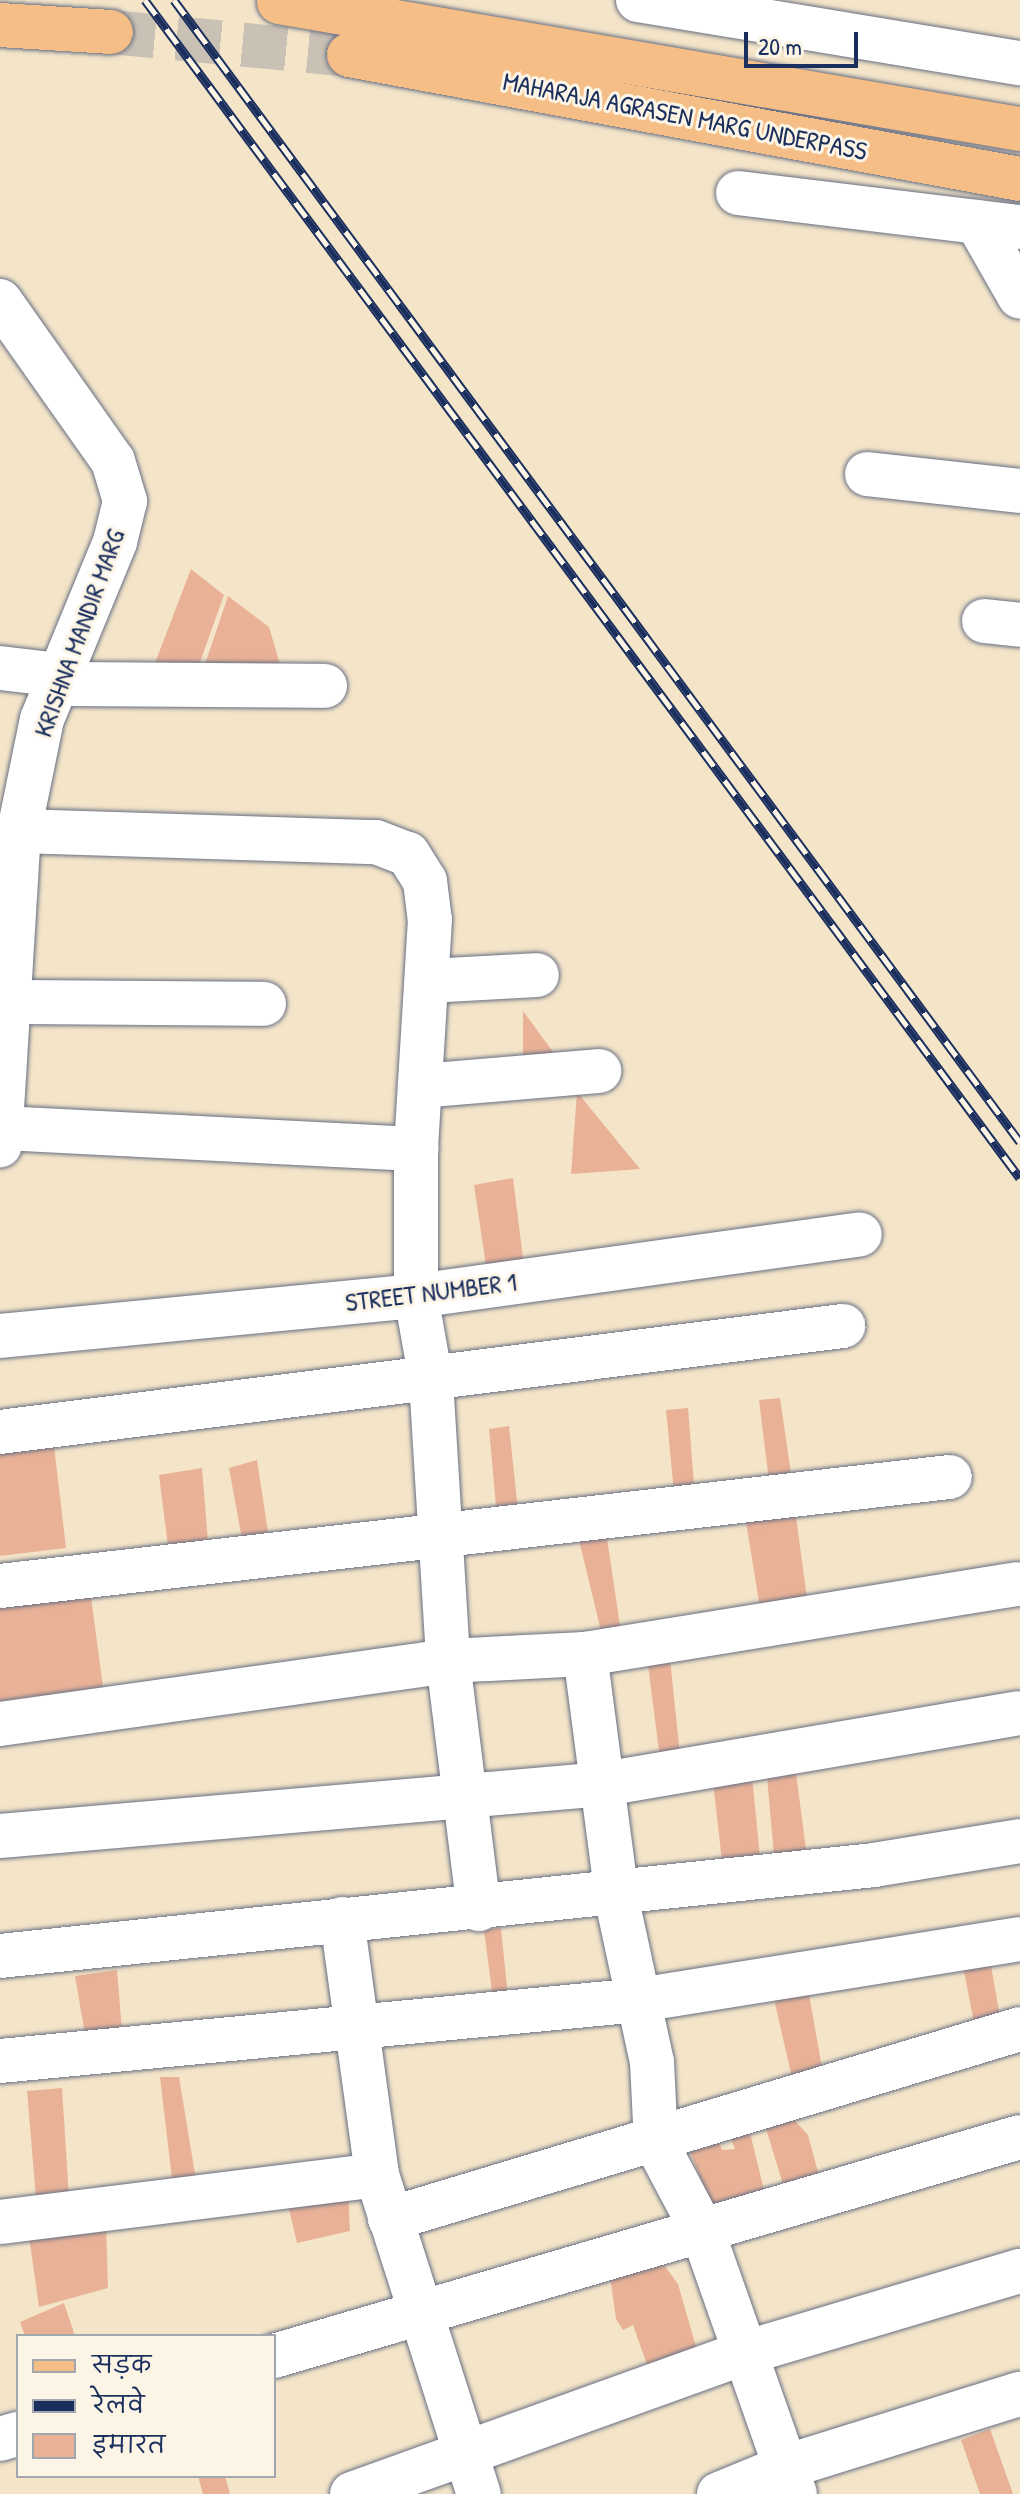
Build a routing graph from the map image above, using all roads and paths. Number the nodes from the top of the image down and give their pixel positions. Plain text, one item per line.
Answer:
1 (638, 0) edge
2 (279, 2) edge
3 (712, 7) edge
4 (0, 25) edge
5 (111, 32) tunnel mouth
6 (349, 55) tunnel mouth
7 (1020, 63) edge
8 (1020, 129) edge
9 (1020, 179) edge
10 (738, 193) dead end
11 (977, 222) junction
12 (1020, 227) edge
13 (1020, 297) edge
14 (0, 301) edge
15 (867, 474) dead end
16 (1020, 491) edge
17 (0, 668) edge
18 (58, 680) junction
19 (325, 686) dead end
20 (19, 831) junction
21 (5, 947) edge
22 (537, 975) dead end
23 (427, 981) junction
24 (8, 1002) junction
25 (264, 1004) dead end
26 (2, 1071) edge
27 (599, 1071) dead end
28 (420, 1086) junction
29 (1, 1128) edge
30 (0, 1145) edge
31 (416, 1149) junction
32 (860, 1234) dead end
33 (416, 1296) junction
34 (843, 1326) dead end
35 (0, 1336) edge
36 (431, 1380) junction
37 (0, 1432) edge
38 (950, 1477) dead end
39 (441, 1539) junction
40 (1016, 1584) dead end
41 (0, 1586) edge
42 (585, 1654) junction
43 (448, 1661) junction
44 (1018, 1713) edge
45 (0, 1724) edge
46 (604, 1784) junction
47 (465, 1793) junction
48 (0, 1836) edge
49 (1020, 1841) edge
50 (617, 1893) junction
51 (479, 1909) junction
52 (342, 1919) junction
53 (1020, 1939) edge
54 (1, 1945) edge
55 (639, 2000) junction
56 (1020, 2029) edge
57 (358, 2030) junction
58 (0, 2061) edge
59 (1020, 2137) edge
60 (656, 2143) junction
61 (377, 2175) junction
62 (390, 2219) junction
63 (0, 2222) edge
64 (702, 2230) junction
65 (1020, 2271) edge
66 (417, 2313) junction
67 (741, 2354) junction
68 (276, 2355) edge
69 (1020, 2394) edge
70 (462, 2450) junction
71 (790, 2481) edge
72 (352, 2494) edge
73 (479, 2494) edge
74 (719, 2494) edge

1 - 3 street
2 - 8 main road, MAHARAJA AGRASEN MARG UNDERPASS
3 - 7 street
4 - 5 main road
6 - 9 main road, MAHARAJA AGRASEN MARG UNDERPASS
10 - 11 street
11 - 12 street
11 - 13 street
14 - 18 street, KRISHNA MANDIR MARG
15 - 16 street
17 - 18 street
18 - 19 street
18 - 20 street, KRISHNA MANDIR MARG
20 - 21 street, KRISHNA MANDIR MARG
20 - 23 street
21 - 24 street, KRISHNA MANDIR MARG
22 - 23 street
23 - 28 street
24 - 25 street
24 - 26 street, KRISHNA MANDIR MARG
26 - 29 street, KRISHNA MANDIR MARG
27 - 28 street
28 - 31 street
29 - 30 street, KRISHNA MANDIR MARG
29 - 31 street
31 - 33 street
32 - 33 street, STREET NUMBER 1
33 - 35 street, STREET NUMBER 1
33 - 36 street
34 - 36 street
36 - 37 street
36 - 39 street
38 - 39 street
39 - 41 street
39 - 43 street
40 - 42 street
42 - 43 street
42 - 46 street
43 - 45 street
43 - 47 street
44 - 46 street
46 - 47 street
46 - 50 street
47 - 48 street
47 - 51 street
49 - 50 street
50 - 51 street
50 - 55 street
51 - 52 street
52 - 54 street
52 - 57 street
53 - 55 street
55 - 57 street
55 - 60 street
56 - 60 street
57 - 58 street
57 - 61 street
59 - 64 street
60 - 62 street
60 - 64 street
61 - 62 street
61 - 63 street
62 - 66 street
64 - 66 street
64 - 67 street
65 - 67 street
66 - 68 street
66 - 70 street
67 - 70 street
67 - 71 street
69 - 71 street
70 - 72 street
70 - 73 street
71 - 74 street

